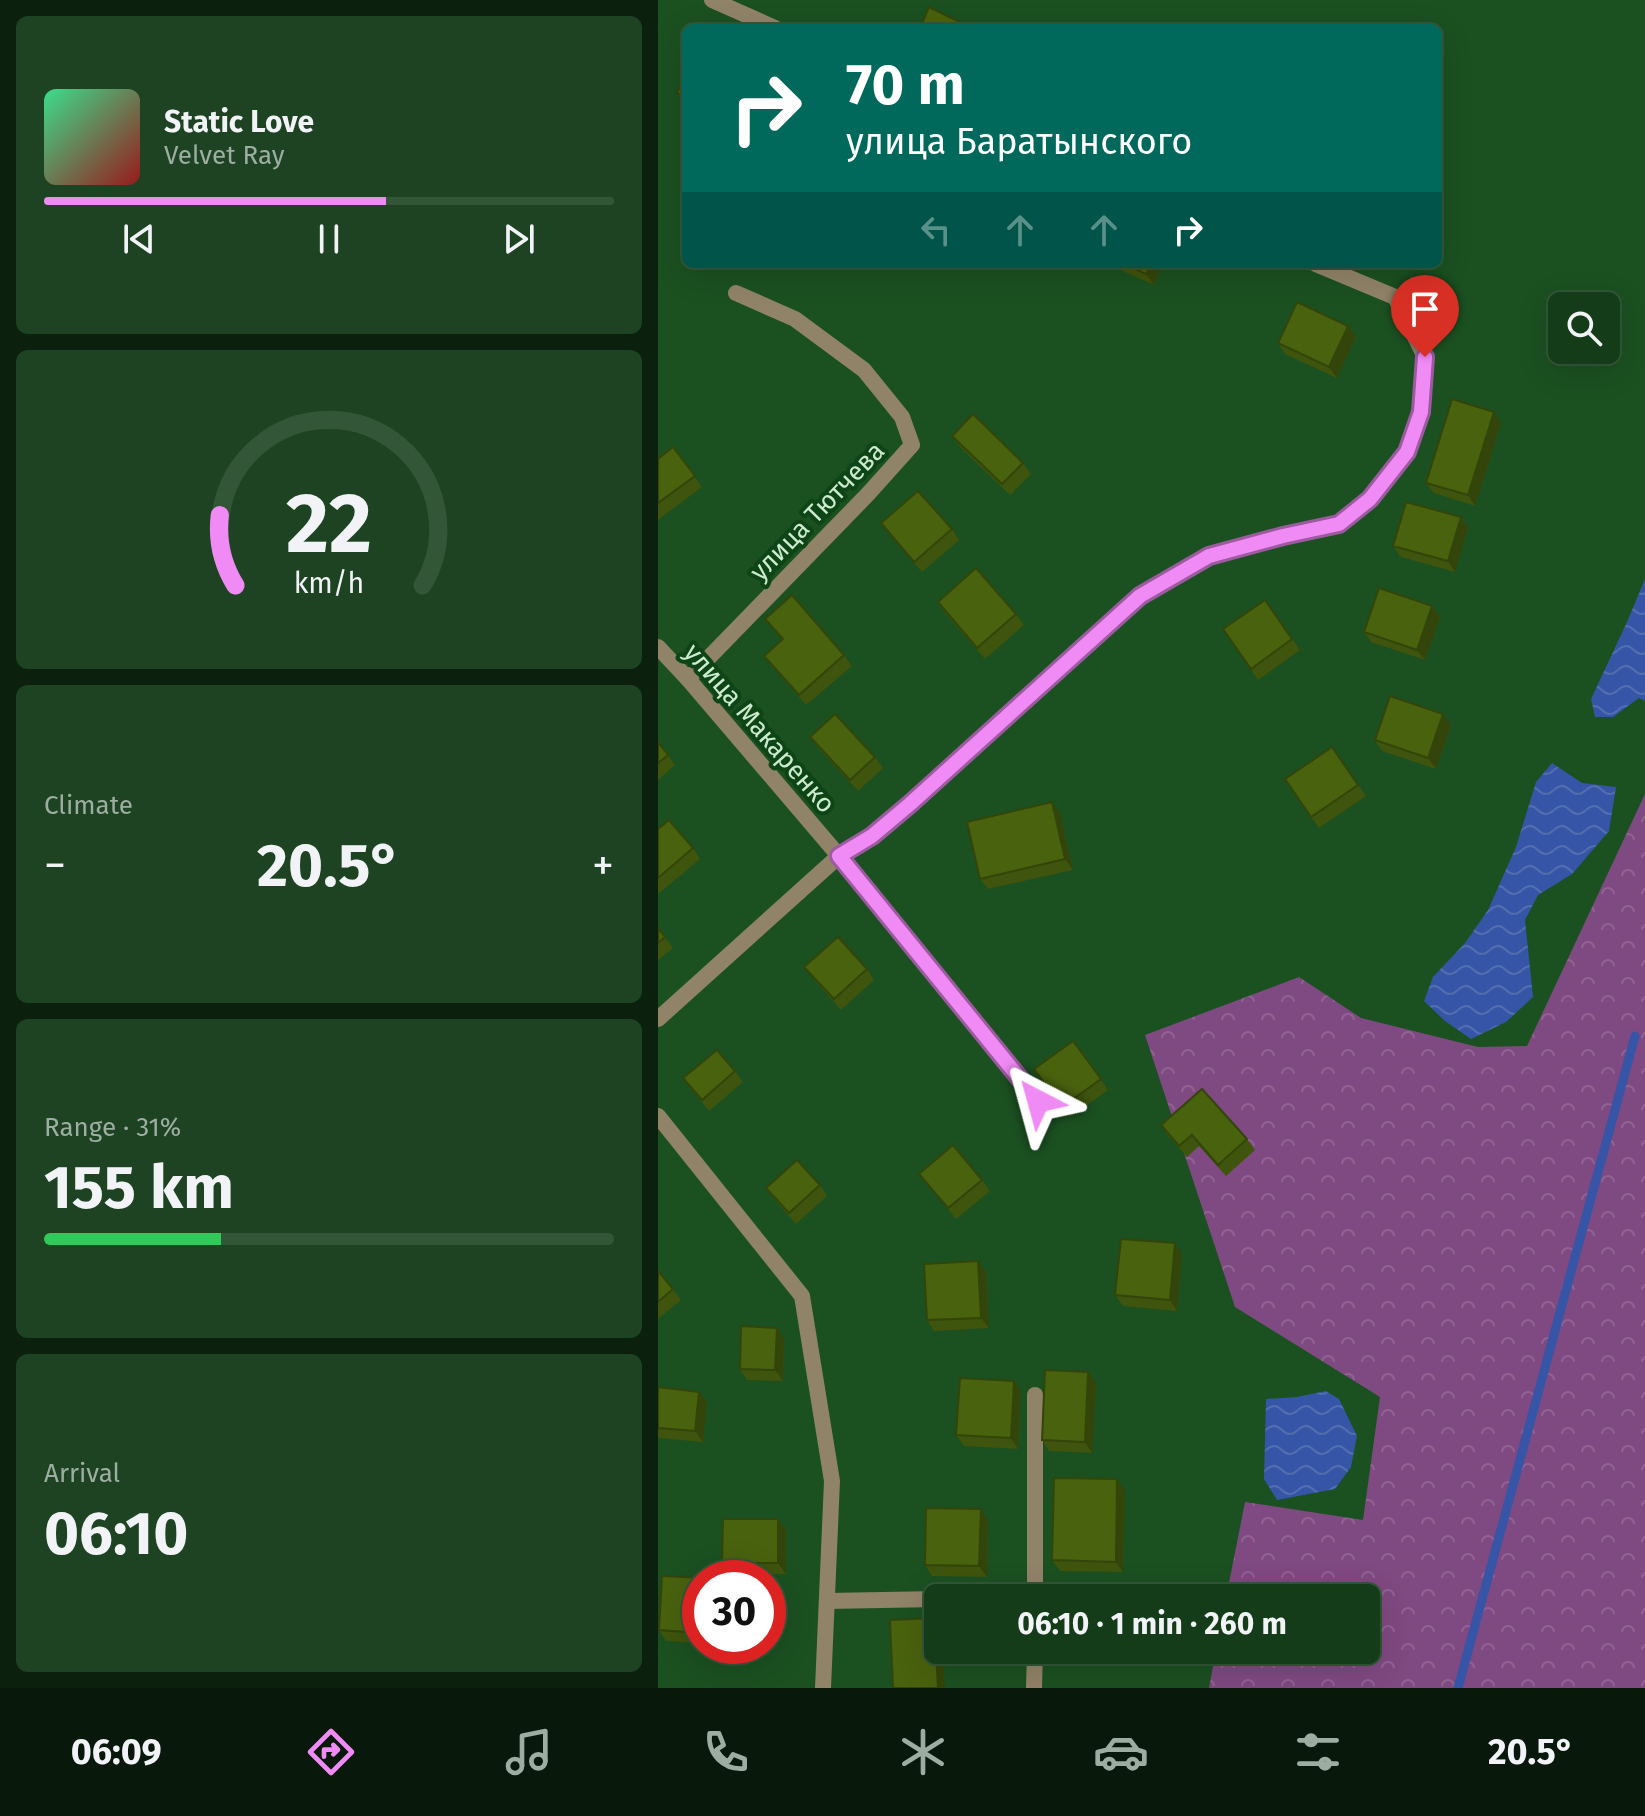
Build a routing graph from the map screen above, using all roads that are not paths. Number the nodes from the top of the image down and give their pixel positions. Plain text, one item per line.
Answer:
1 (712, 0) edge
2 (766, 24) edge
3 (1326, 268) edge
4 (736, 293) dead end
5 (658, 647) edge
6 (688, 679) junction
7 (839, 856) junction
8 (658, 1019) edge
9 (1038, 1101) dead end
10 (658, 1116) edge
11 (1035, 1395) dead end
12 (1035, 1584) edge
13 (924, 1599) edge
14 (827, 1601) junction
15 (1035, 1664) edge
16 (823, 1688) edge
17 (1034, 1688) edge

1 - 2 street
3 - 7 street
4 - 6 street, улица Тютчева
5 - 6 street, улица Макаренко
6 - 7 street, улица Макаренко
7 - 8 street
7 - 9 street, улица Макаренко
10 - 14 street
11 - 12 street
13 - 14 street
14 - 16 street
15 - 17 street

